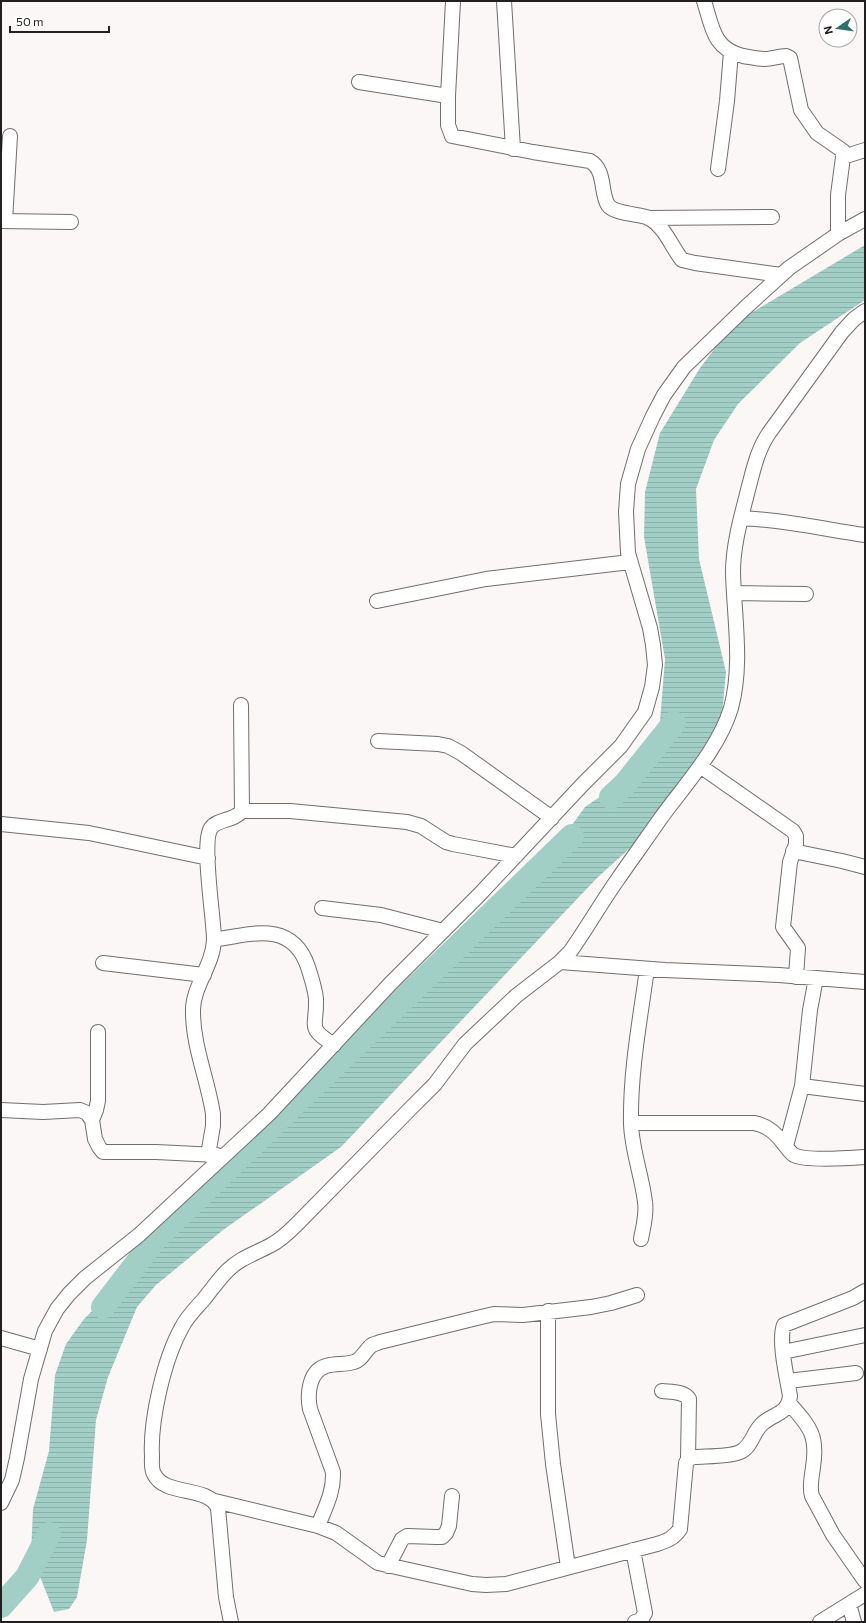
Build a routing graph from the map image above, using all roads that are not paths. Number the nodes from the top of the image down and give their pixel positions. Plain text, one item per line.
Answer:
1 (453, 1) edge
2 (504, 1) edge
3 (704, 1) edge
4 (731, 52) junction
5 (359, 82) dead end
6 (448, 96) junction
7 (10, 136) dead end
8 (513, 148) junction
9 (865, 150) edge
10 (843, 157) junction
11 (718, 170) dead end
12 (772, 217) dead end
13 (648, 218) junction
14 (865, 220) edge
15 (3, 221) edge
16 (71, 222) dead end
17 (838, 234) junction
18 (781, 275) junction
19 (865, 311) edge
20 (742, 518) junction
21 (865, 535) edge
22 (630, 562) junction
23 (734, 593) junction
24 (806, 594) dead end
25 (377, 601) dead end
26 (240, 705) dead end
27 (378, 741) dead end
28 (700, 766) junction
29 (242, 811) junction
30 (552, 818) junction
31 (1, 824) edge
32 (793, 851) junction
33 (516, 856) junction
34 (208, 858) junction
35 (865, 867) edge
36 (322, 908) dead end
37 (443, 931) junction
38 (214, 940) junction
39 (103, 962) dead end
40 (560, 962) junction
41 (648, 969) junction
42 (204, 976) junction
43 (796, 977) junction
44 (816, 978) junction
45 (865, 982) edge
46 (98, 1032) dead end
47 (334, 1045) junction
48 (802, 1086) junction
49 (865, 1094) edge
50 (1, 1110) edge
51 (92, 1120) junction
52 (631, 1123) junction
53 (786, 1146) junction
54 (208, 1155) junction
55 (224, 1156) junction
56 (865, 1157) edge
57 (641, 1239) dead end
58 (865, 1291) edge
59 (637, 1295) dead end
60 (548, 1311) junction
61 (865, 1334) edge
62 (1, 1338) edge
63 (40, 1349) junction
64 (783, 1352) junction
65 (856, 1373) dead end
66 (788, 1381) junction
67 (662, 1391) dead end
68 (789, 1403) junction
69 (688, 1459) junction
70 (452, 1496) dead end
71 (215, 1501) junction
72 (1, 1503) edge
73 (318, 1526) junction
74 (633, 1550) junction
75 (388, 1566) junction
76 (568, 1567) junction
77 (865, 1581) edge
78 (865, 1594) edge
79 (849, 1604) junction
80 (231, 1622) edge
81 (635, 1622) edge
82 (820, 1622) edge
83 (854, 1622) edge

1 - 6 street
2 - 8 street
3 - 4 street
4 - 10 street
4 - 11 street
5 - 6 street
6 - 8 street
7 - 15 street
8 - 13 street
9 - 10 street
10 - 17 street
12 - 13 street
13 - 18 street
14 - 17 street
15 - 16 street
17 - 18 street
18 - 22 street
19 - 20 street
20 - 21 street
20 - 23 street
22 - 25 street
22 - 30 street
23 - 24 street
23 - 28 street
26 - 29 street
27 - 30 street
28 - 32 street
28 - 40 street
29 - 33 street
29 - 34 street
30 - 33 street
31 - 34 street
32 - 35 street
32 - 43 street
33 - 37 street
34 - 38 street
36 - 37 street
37 - 47 street
38 - 42 street
38 - 47 street
39 - 42 street
40 - 41 street
40 - 71 street
41 - 43 street
41 - 52 street
42 - 54 street
43 - 44 street
44 - 45 street
44 - 48 street
46 - 51 street
47 - 55 street
48 - 49 street
48 - 53 street
50 - 51 street
51 - 54 street
52 - 53 street
52 - 57 street
53 - 56 street
54 - 55 street
55 - 63 street
58 - 64 street
59 - 60 street
60 - 73 street
60 - 76 street
61 - 64 street
62 - 63 street
63 - 72 street
64 - 66 street
65 - 66 street
66 - 68 street
67 - 69 street
68 - 69 street
68 - 77 street
69 - 74 street
70 - 75 street
71 - 73 street
71 - 80 street
73 - 75 street
74 - 76 street
74 - 81 street
75 - 76 street
78 - 79 street
79 - 82 street
79 - 83 street

